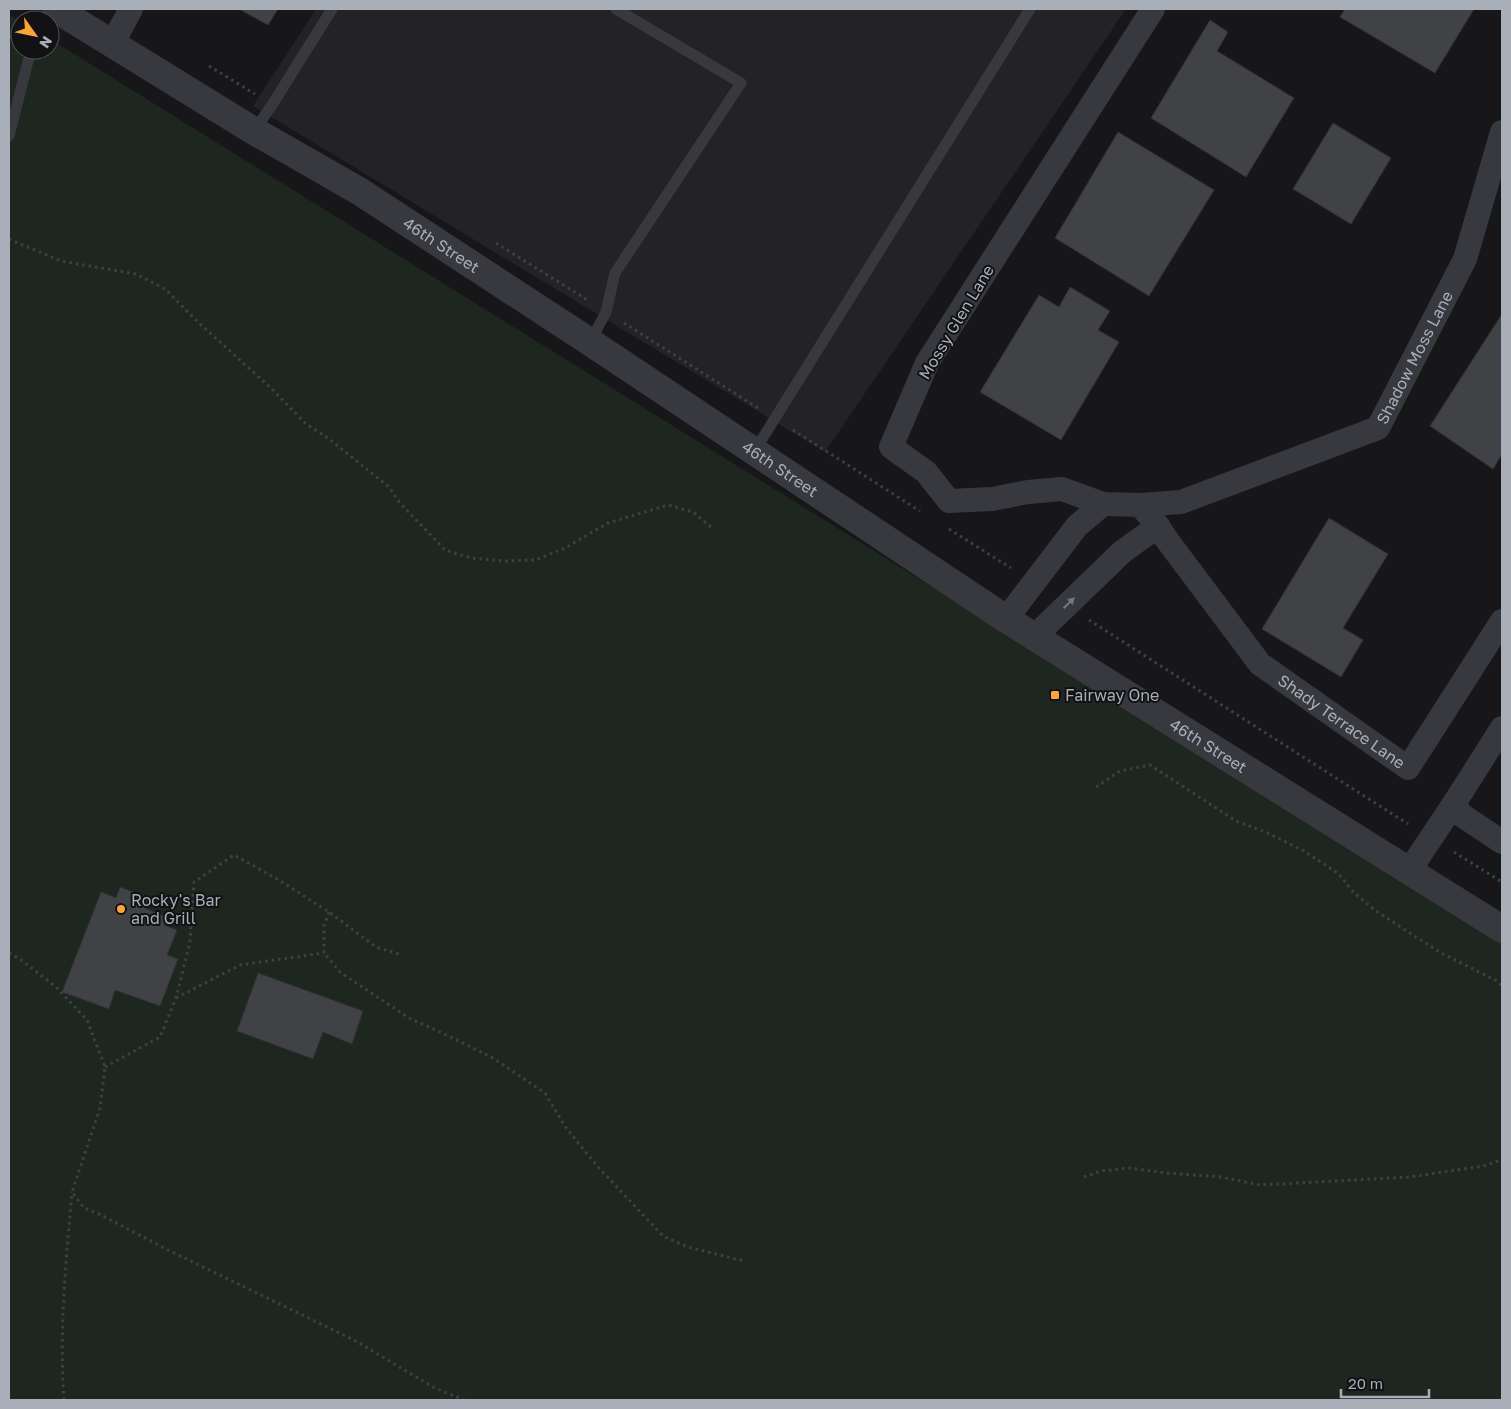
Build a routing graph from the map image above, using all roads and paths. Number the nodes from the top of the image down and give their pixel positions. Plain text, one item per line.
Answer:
1 (131, 9) edge
2 (332, 9) edge
3 (616, 9) edge
4 (1030, 9) edge
5 (1153, 9) edge
6 (60, 16) edge
7 (112, 44) junction
8 (28, 60) edge
9 (254, 131) junction
10 (1502, 132) edge
11 (9, 136) edge
12 (9, 239) edge
13 (606, 312) junction
14 (590, 342) junction
15 (775, 418) junction
16 (754, 452) junction
17 (1103, 504) junction
18 (1140, 505) junction
19 (927, 515) dead end
20 (944, 525) dead end
21 (713, 529) dead end
22 (1163, 533) junction
23 (1034, 582) junction
24 (1067, 605) junction
25 (1006, 619) junction
26 (1502, 621) edge
27 (1034, 637) junction
28 (1502, 728) edge
29 (1096, 787) dead end
30 (1455, 802) junction
31 (1431, 838) junction
32 (1502, 842) edge
33 (1409, 871) junction
34 (1502, 882) edge
35 (329, 912) junction
36 (1502, 929) edge
37 (9, 953) edge
38 (324, 953) junction
39 (402, 955) dead end
40 (1502, 986) edge
41 (176, 998) junction
42 (104, 1067) junction
43 (1502, 1160) edge
44 (1084, 1177) dead end
45 (72, 1192) junction
46 (744, 1261) dead end
47 (64, 1400) edge
48 (464, 1400) edge

1 - 7 street
2 - 9 lane
3 - 13 lane
4 - 15 lane
5 - 17 street, Mossy Glen Lane
6 - 7 street, 46th Street
7 - 9 street, 46th Street
8 - 11 lane
9 - 14 street, 46th Street
10 - 18 street, Shadow Moss Lane
12 - 21 path
13 - 14 lane
13 - 15 path
14 - 16 street, 46th Street
15 - 16 lane
15 - 19 path
16 - 25 street, 46th Street
17 - 18 street, Mossy Glen Lane
17 - 23 street
18 - 22 street
20 - 23 path
24 -> 22 street
22 - 26 street, Shady Terrace Lane
23 - 25 street
24 - 27 street
24 - 31 path
25 - 27 street, 46th Street
27 - 33 street, 46th Street
28 - 30 street
29 - 40 path
30 - 31 street
30 - 32 street
31 - 33 street
31 - 34 path
33 - 36 street, 46th Street
35 - 38 path
35 - 39 path
35 - 41 path
37 - 42 path
38 - 41 path
38 - 46 path
41 - 42 path
42 - 45 path
43 - 44 path
45 - 47 path
45 - 48 path

